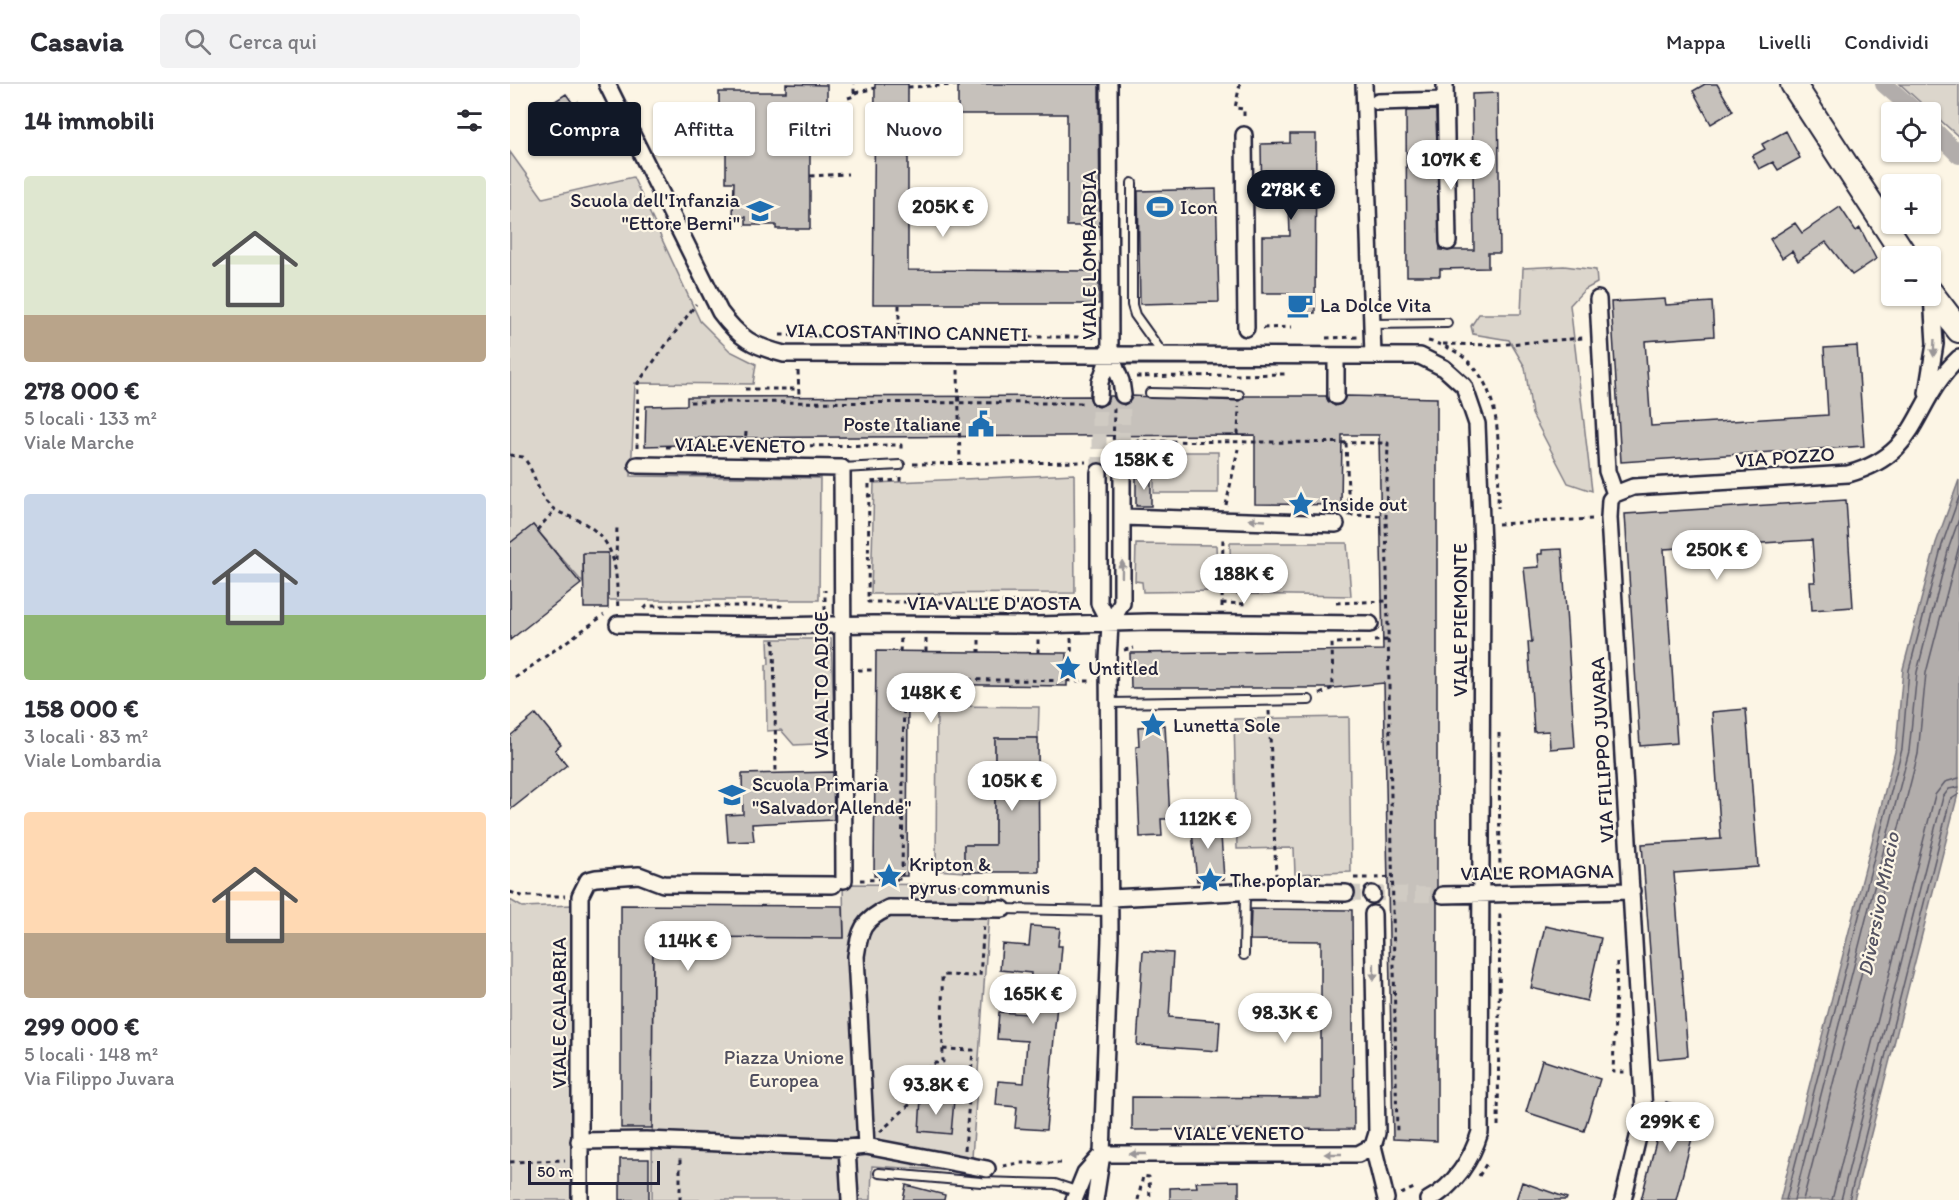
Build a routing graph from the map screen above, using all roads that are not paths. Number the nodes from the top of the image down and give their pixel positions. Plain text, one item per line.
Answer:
1 (607, 84) edge
2 (1109, 84) edge
3 (1364, 84) edge
4 (1445, 84) edge
5 (1793, 84) edge
6 (1445, 100) junction
7 (1378, 102) dead end
8 (1244, 135) road end
9 (1132, 183) dead end
10 (1448, 242) dead end
11 (1898, 246) edge
12 (1598, 299) dead end
13 (1932, 306) edge
14 (1941, 306) edge
15 (1447, 323) dead end
16 (1246, 328) dead end
17 (1959, 330) edge
18 (1371, 331) junction
19 (1110, 354) junction
20 (1163, 354) junction
21 (1373, 356) junction
22 (1336, 357) junction
23 (1959, 358) edge
24 (1150, 393) dead end
25 (1239, 395) dead end
26 (1336, 396) dead end
27 (1118, 399) tunnel mouth
28 (1095, 400) tunnel mouth
29 (1925, 402) junction
30 (1120, 464) tunnel mouth
31 (638, 465) road end
32 (900, 465) road end
33 (1094, 467) tunnel mouth
34 (842, 468) junction
35 (1615, 494) junction
36 (1123, 517) junction
37 (1336, 524) dead end
38 (618, 624) dead end
39 (842, 624) junction
40 (1110, 624) junction
41 (1370, 624) dead end
42 (1310, 700) road end
43 (1109, 703) junction
44 (1632, 891) junction
45 (1245, 892) junction
46 (1346, 893) tunnel mouth
47 (1443, 894) tunnel mouth
48 (1483, 895) junction
49 (580, 896) joint
50 (1110, 904) junction
51 (1002, 909) joint
52 (1373, 914) dead end
53 (1244, 955) dead end
54 (579, 1141) junction
55 (866, 1146) junction
56 (1373, 1146) junction
57 (847, 1148) junction
58 (1102, 1154) junction
59 (987, 1169) road end
60 (879, 1173) dead end
61 (1075, 1196) edge
62 (1386, 1199) edge
63 (580, 1200) edge
64 (850, 1200) edge
65 (1095, 1200) edge
66 (1428, 1200) edge
67 (1623, 1200) edge

1 - 19 street, VIA COSTANTINO CANNETI
2 - 19 street, VIALE LOMBARDIA
3 - 18 street
4 - 6 street
5 - 11 main road
6 - 7 street
6 - 10 street
8 - 16 street
9 - 20 lane
12 - 35 street
13 -> 29 street, VIA POZZO
14 - 17 main road
15 - 18 lane
18 - 21 street
19 - 20 street, VIALE PIEMONTE
19 - 27 street, VIALE LOMBARDIA
19 - 28 street, VIALE LOMBARDIA
20 - 22 street, VIALE PIEMONTE
21 - 22 street, VIALE PIEMONTE
21 - 48 street, VIALE PIEMONTE
22 - 26 street
23 - 29 street, VIA POZZO
24 - 25 lane
29 - 35 street, VIA POZZO
30 - 36 street
31 - 34 street, VIALE VENETO
32 - 34 lane
33 - 40 street
34 - 39 street, VIA ALTO ADIGE
35 - 44 street, VIA FILIPPO JUVARA
37 -> 36 street
40 -> 36 street
38 - 39 street, VIA VALLE D'AOSTA
39 - 40 street, VIA VALLE D'AOSTA
39 - 49 street, VIA ALTO ADIGE
40 - 41 street, VIA VALLE D'AOSTA
40 - 43 street
42 - 43 lane
43 - 50 street
44 - 48 street, VIALE ROMAGNA
44 - 67 street, VIA FILIPPO JUVARA
45 - 46 street
45 - 50 street
45 - 53 lane
47 - 48 street, VIALE ROMAGNA
48 - 66 street, VIALE PIEMONTE
49 - 54 street, VIALE CALABRIA
50 - 51 lane
50 - 58 street
51 - 55 street
52 -> 56 street
54 - 57 street
54 - 63 street, VIALE CALABRIA
55 - 57 street
55 - 59 street
56 -> 58 street, VIALE VENETO
56 - 62 street
57 - 64 street
58 - 61 street
58 - 65 street
60 - 61 lane

